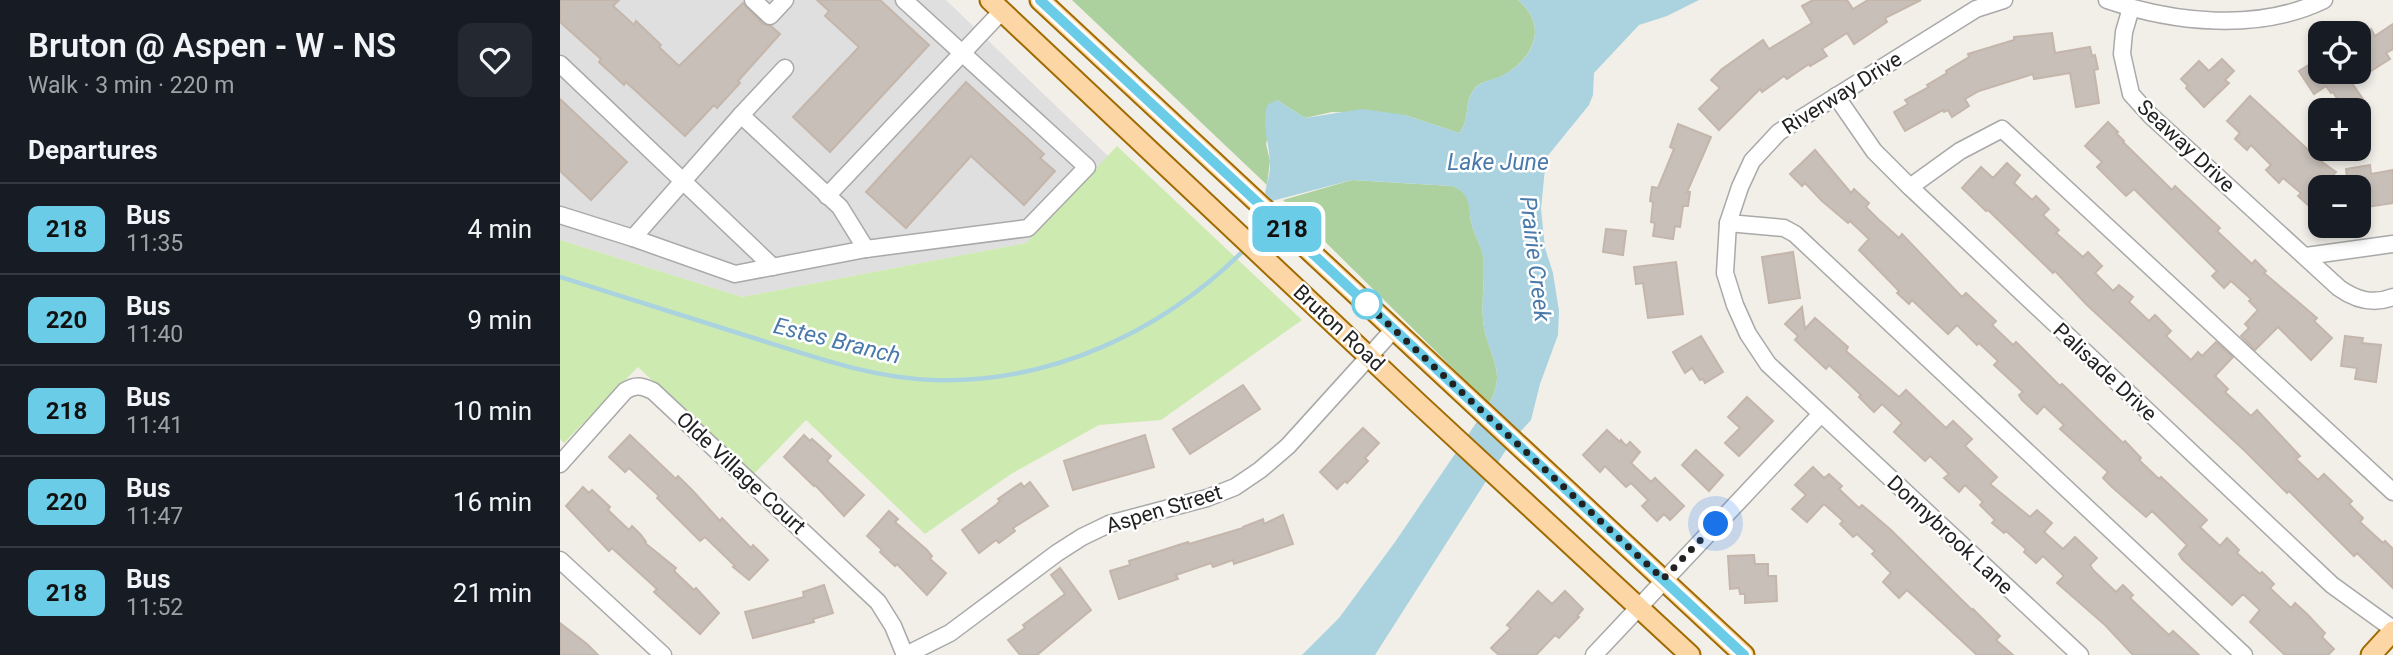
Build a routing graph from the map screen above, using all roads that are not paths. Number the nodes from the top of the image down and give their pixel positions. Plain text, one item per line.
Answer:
1 (753, 0) edge
2 (785, 0) edge
3 (904, 0) edge
4 (1040, 0) edge
5 (2004, 0) edge
6 (2107, 0) edge
7 (2324, 0) edge
8 (1001, 4) edge
9 (2131, 8) junction
10 (963, 52) junction
11 (560, 64) edge
12 (785, 68) dead end
13 (1836, 96) junction
14 (741, 115) junction
15 (684, 180) junction
16 (1910, 187) junction
17 (827, 196) junction
18 (560, 215) edge
19 (1728, 223) junction
20 (633, 238) junction
21 (2393, 244) edge
22 (866, 249) junction
23 (2306, 256) junction
24 (773, 267) junction
25 (2393, 297) edge
26 (1394, 329) junction
27 (1368, 356) junction
28 (1820, 415) junction
29 (560, 464) edge
30 (2389, 481) edge
31 (560, 560) edge
32 (1663, 579) junction
33 (1638, 607) junction
34 (2393, 630) edge
35 (663, 655) edge
36 (905, 655) edge
37 (1594, 655) edge
38 (1690, 655) edge
39 (1744, 655) edge
40 (2080, 655) edge
41 (2244, 655) edge
42 (2371, 655) edge

1 - 2 street
3 - 10 street
4 - 26 main road, Bruton Road
5 - 13 street, Riverway Drive
6 - 9 street
7 - 9 street
8 - 10 street
8 - 27 main road, Bruton Road
9 - 23 street, Seaway Drive
10 - 17 street
10 - 22 street
11 - 15 street
12 - 14 street
13 - 16 street, Palisade Drive
13 - 19 street, Riverway Drive
14 - 15 street
14 - 17 street
15 - 20 street
15 - 24 street
16 - 30 street
16 - 34 street, Palisade Drive
17 - 22 street
18 - 20 street
19 - 28 street, Riverway Drive
19 - 41 street
20 - 24 street
21 - 23 street
22 - 24 street
23 - 25 street, Seaway Drive
26 - 27 street, Aspen Street
26 - 32 main road, Bruton Road
27 - 33 main road, Bruton Road
27 - 36 street, Aspen Street
28 - 32 street
28 - 40 street, Donnybrook Lane
29 - 36 street, Olde Village Court
31 - 35 street
32 - 33 street
32 - 39 main road, Bruton Road
33 - 37 street
33 - 38 main road, Bruton Road
34 - 42 main road

